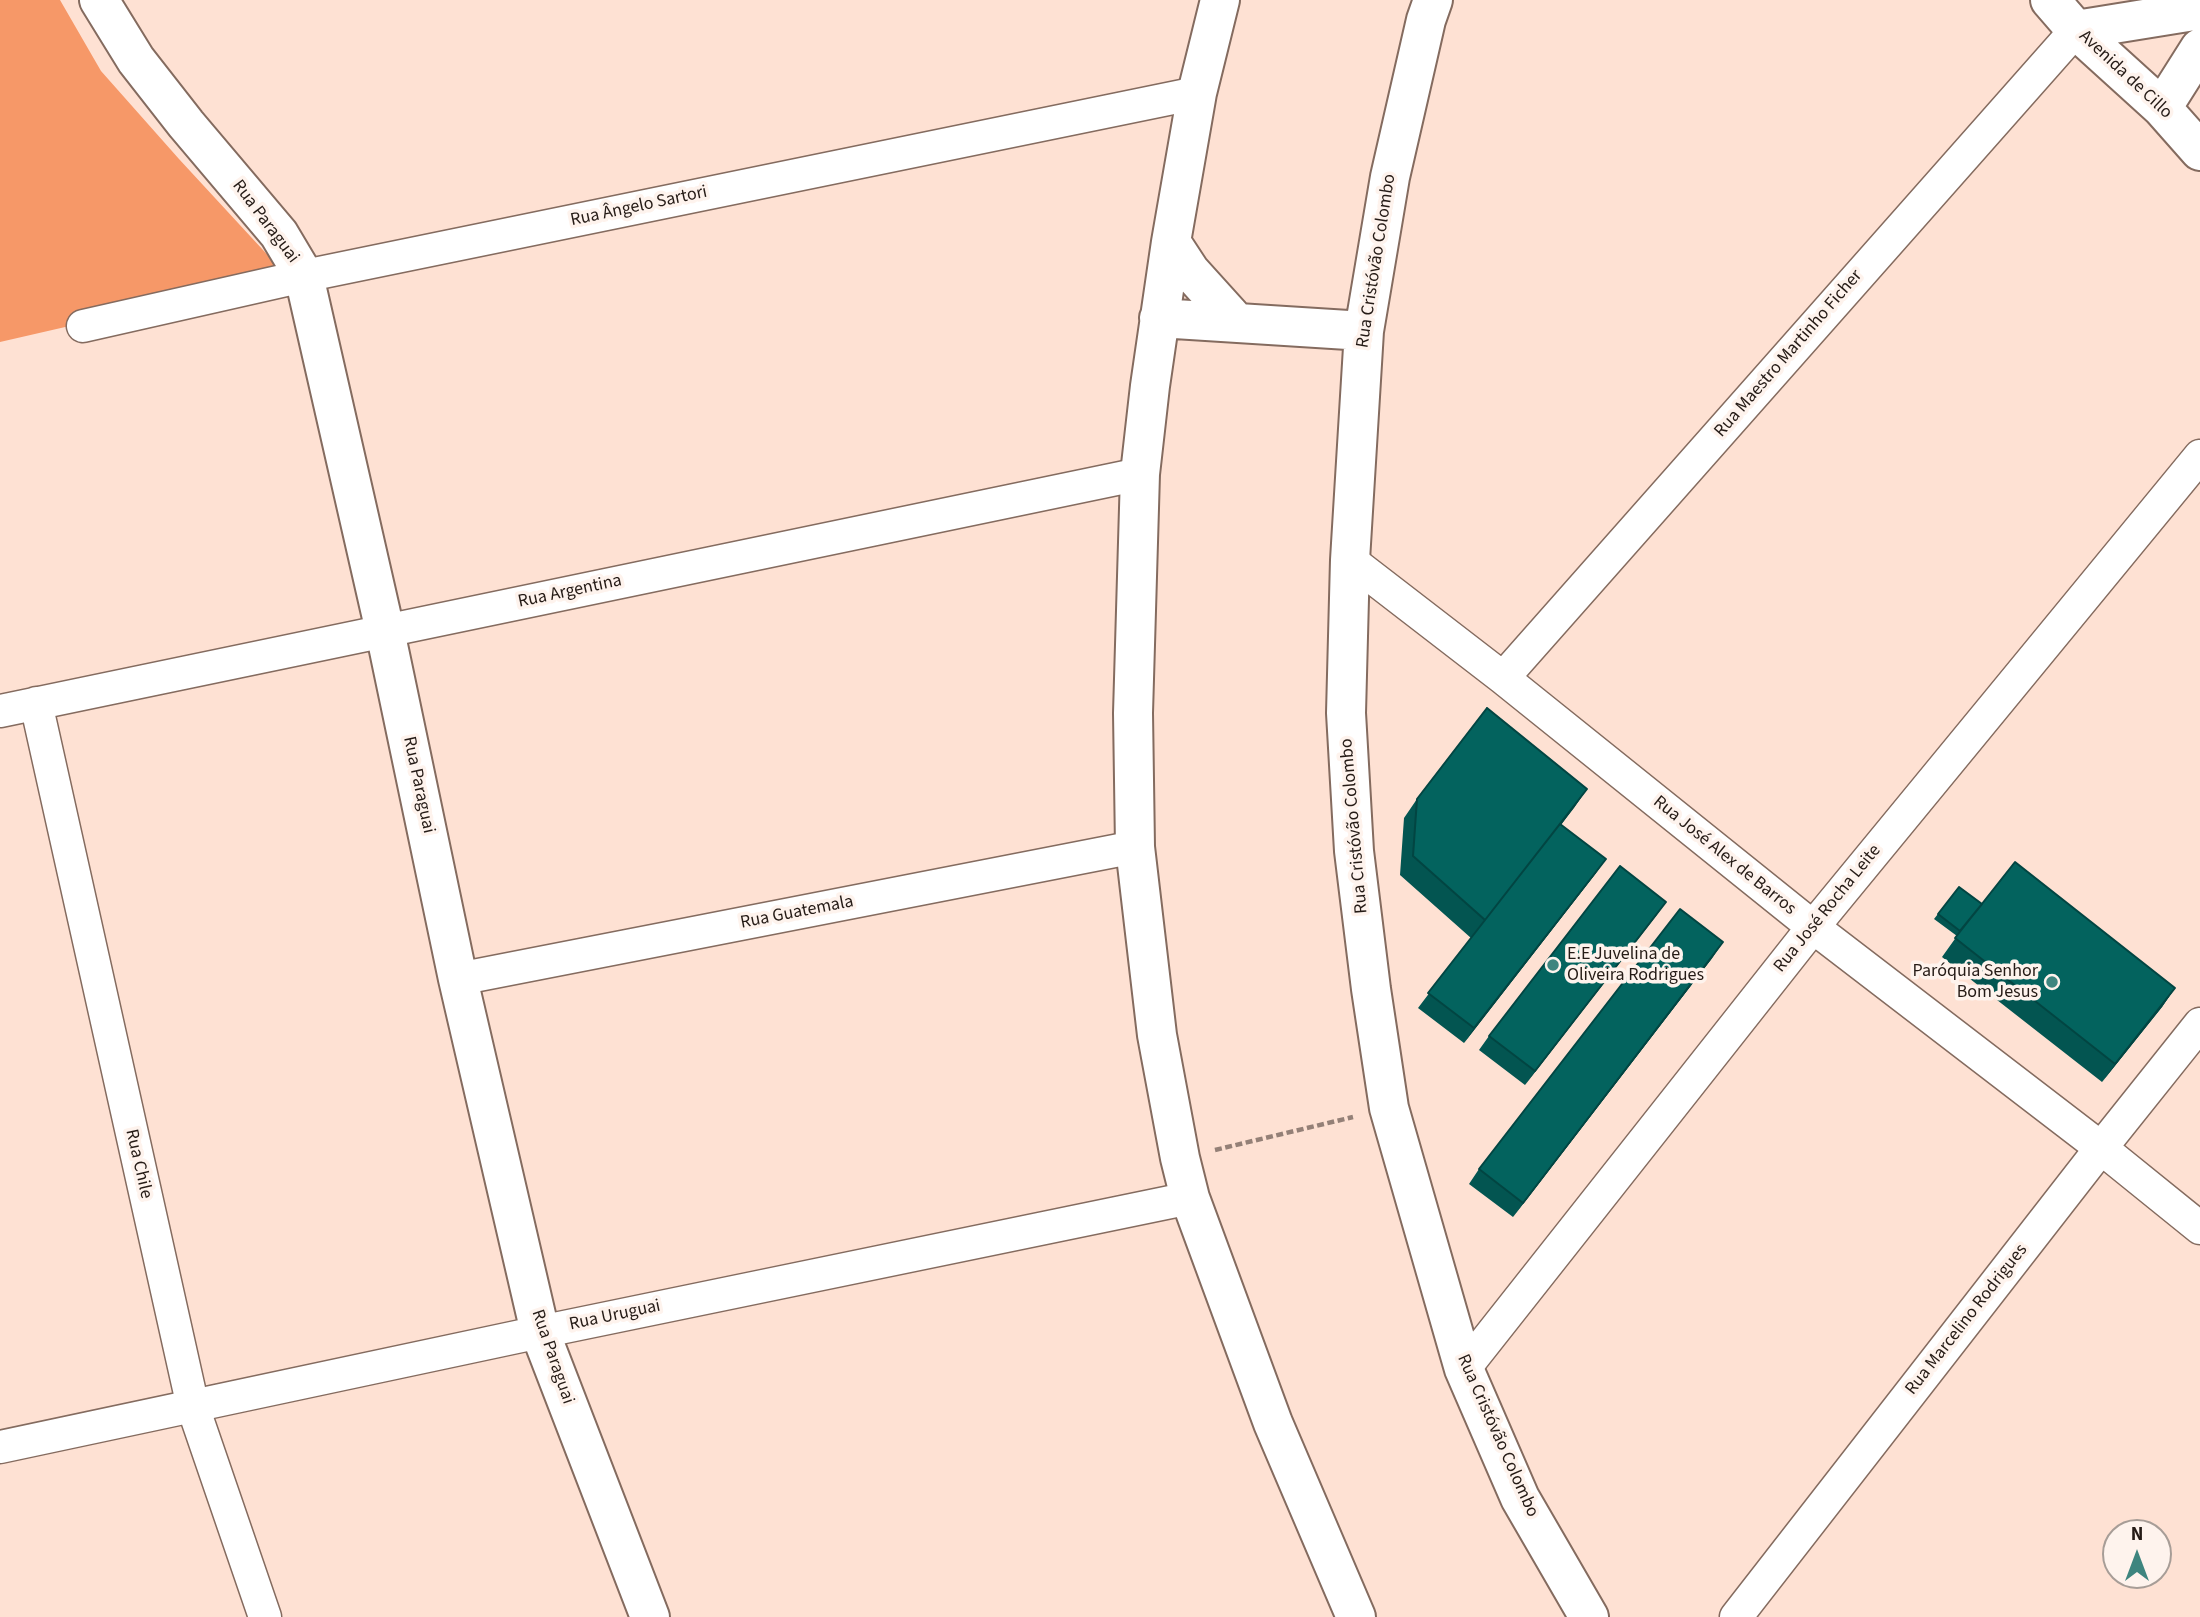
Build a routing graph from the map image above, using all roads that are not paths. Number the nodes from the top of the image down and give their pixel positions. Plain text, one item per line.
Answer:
1 (99, 0) edge
2 (1220, 0) edge
3 (1433, 0) edge
4 (2050, 0) edge
5 (2200, 10) edge
6 (2076, 30) junction
7 (2200, 48) edge
8 (1197, 93) junction
9 (2162, 108) junction
10 (2200, 151) edge
11 (1171, 242) junction
12 (304, 276) junction
13 (1160, 318) junction
14 (1237, 323) junction
15 (83, 326) dead end
16 (1364, 331) junction
17 (2200, 456) edge
18 (1140, 474) junction
19 (1350, 560) junction
20 (385, 631) junction
21 (1503, 678) junction
22 (36, 703) junction
23 (0, 711) edge
24 (1135, 847) junction
25 (1813, 927) junction
26 (458, 979) junction
27 (2200, 1024) edge
28 (2101, 1148) junction
29 (1190, 1198) junction
30 (2200, 1228) edge
31 (540, 1332) junction
32 (1464, 1369) junction
33 (193, 1406) junction
34 (0, 1447) edge
35 (265, 1617) edge
36 (650, 1617) edge
37 (1356, 1617) edge
38 (1590, 1617) edge
39 (1736, 1617) edge

1 - 12 main road, Rua Paraguai
2 - 8 main road
3 - 16 main road, Rua Cristóvão Colombo
4 - 6 main road, Avenida de Cillo
5 - 6 main road
6 - 9 main road, Avenida de Cillo
6 - 21 street, Rua Maestro Martinho Ficher
7 - 9 main road
8 - 11 main road
8 - 12 street, Rua Ângelo Sartori
9 - 10 main road, Avenida de Cillo
11 - 13 main road
11 - 14 main road
12 - 15 street, Rua Ângelo Sartori
12 - 20 main road, Rua Paraguai
13 - 14 main road
13 - 18 main road
14 - 16 main road
16 - 19 main road, Rua Cristóvão Colombo
17 - 25 street, Rua José Rocha Leite
18 - 20 street, Rua Argentina
18 - 24 main road
19 - 21 street, Rua José Alex de Barros
19 - 32 main road, Rua Cristóvão Colombo
20 - 22 street, Rua Argentina
20 - 26 main road, Rua Paraguai
21 - 25 street, Rua José Alex de Barros
22 - 23 street, Rua Argentina
22 - 33 street, Rua Chile
24 - 26 street, Rua Guatemala
24 - 29 main road
25 - 28 street, Rua José Alex de Barros
25 - 32 street, Rua José Rocha Leite
26 - 31 main road, Rua Paraguai
27 - 28 street, Rua Marcelino Rodrigues
28 - 30 street, Rua José Alex de Barros
28 - 39 street, Rua Marcelino Rodrigues
29 - 31 street, Rua Uruguai
29 - 37 main road
31 - 33 street, Rua Uruguai
31 - 36 main road, Rua Paraguai
32 - 38 main road, Rua Cristóvão Colombo
33 - 34 street, Rua Uruguai
33 - 35 street, Rua Chile

